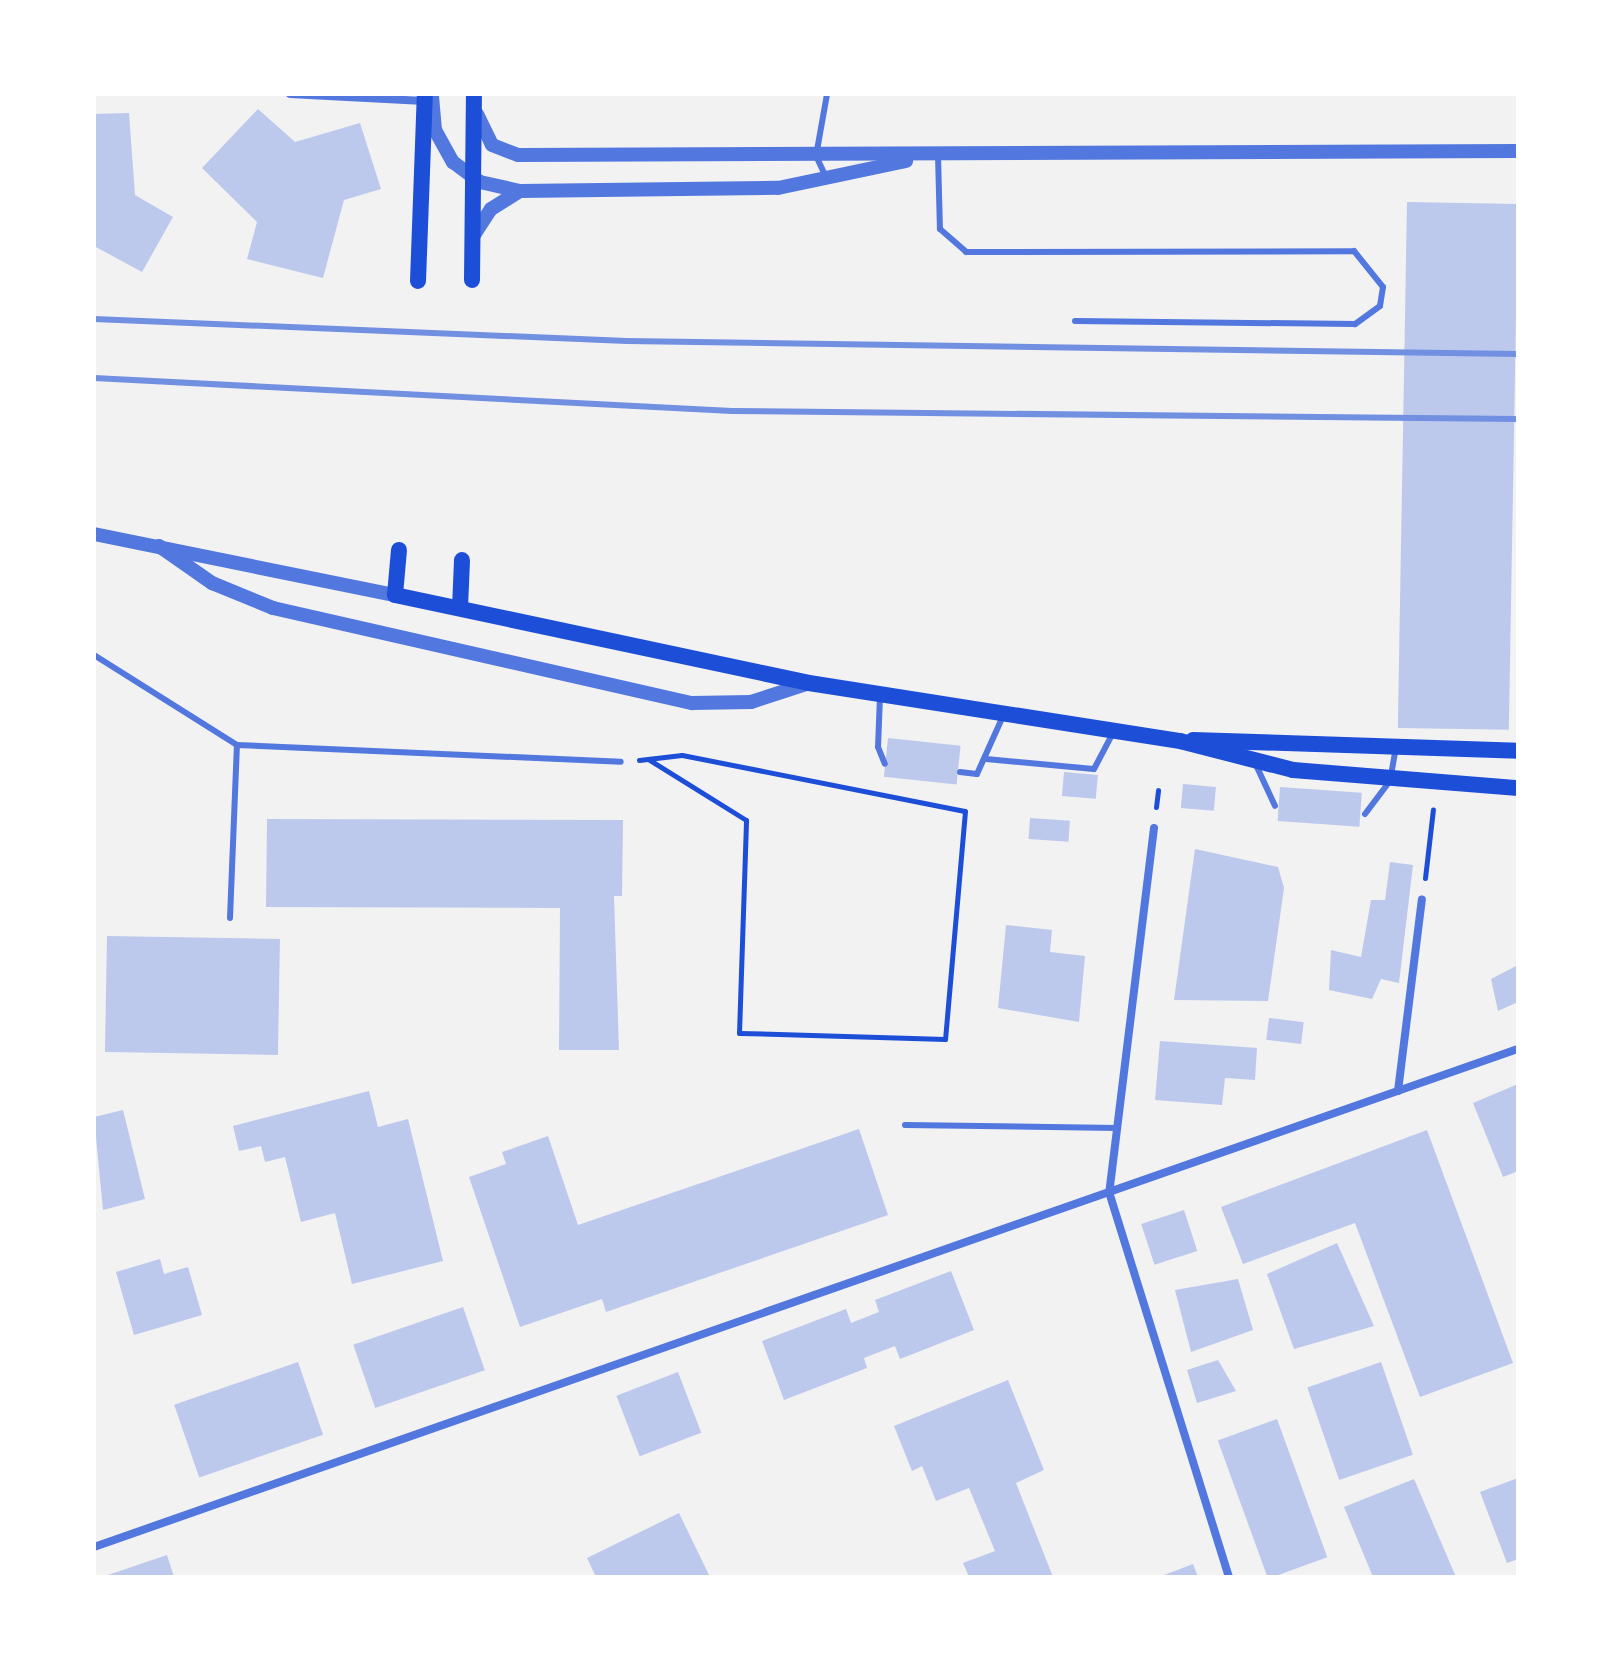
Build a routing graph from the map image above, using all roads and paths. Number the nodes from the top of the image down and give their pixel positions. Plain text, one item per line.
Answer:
1 (290, 94) edge
2 (827, 94) edge
3 (427, 96) edge
4 (474, 99) edge
5 (1518, 151) edge
6 (938, 155) junction
7 (816, 156) junction
8 (826, 178) junction
9 (473, 179) junction
10 (520, 191) junction
11 (474, 235) junction
12 (472, 280) dead end
13 (418, 281) dead end
14 (1075, 321) dead end
15 (94, 534) edge
16 (159, 546) junction
17 (399, 550) dead end
18 (462, 560) dead end
19 (395, 595) junction
20 (460, 608) junction
21 (94, 655) edge
22 (809, 683) junction
23 (880, 696) junction
24 (1004, 714) junction
25 (1115, 731) junction
26 (1256, 737) junction
27 (1180, 741) junction
28 (237, 745) junction
29 (1396, 746) junction
30 (1518, 751) edge
31 (648, 759) junction
32 (986, 759) junction
33 (621, 762) joint
34 (1255, 762) junction
35 (885, 764) dead end
36 (960, 772) dead end
37 (1390, 781) junction
38 (1518, 788) edge
39 (1275, 806) dead end
40 (1433, 809) dead end
41 (1365, 814) dead end
42 (1154, 828) dead end
43 (1422, 899) joint
44 (230, 918) dead end
45 (1518, 1049) edge
46 (1398, 1091) junction
47 (905, 1125) dead end
48 (1117, 1128) junction
49 (1109, 1192) junction
50 (94, 1547) edge
51 (1229, 1577) edge

1 - 3 street
2 - 7 lane
3 - 9 street
3 - 13 main road
4 - 7 street
4 - 9 main road
5 - 6 street
6 - 7 street
6 - 8 street
6 - 14 lane
7 - 8 lane
8 - 10 street
9 - 10 street
9 - 11 main road
10 - 11 street
11 - 12 main road
15 - 16 street
16 - 19 street
16 - 22 street
17 - 19 main road
18 - 20 main road
19 - 20 main road
20 - 22 main road
21 - 28 lane
22 - 23 main road
23 - 24 main road
23 - 35 lane
24 - 25 main road
24 - 32 lane
25 - 27 main road
25 - 32 lane
26 - 27 main road
26 - 29 main road
26 - 34 lane
27 - 34 main road
28 - 33 lane
28 - 44 lane
29 - 30 main road
29 - 37 lane
31 - 31 path
31 - 33 path
32 - 36 lane
34 - 37 main road
34 - 39 lane
37 - 38 main road
37 - 41 lane
40 - 43 path
42 - 48 street
43 - 46 street
45 - 46 street
46 - 49 street
47 - 48 lane
48 - 49 street
49 - 50 street
49 - 51 street

